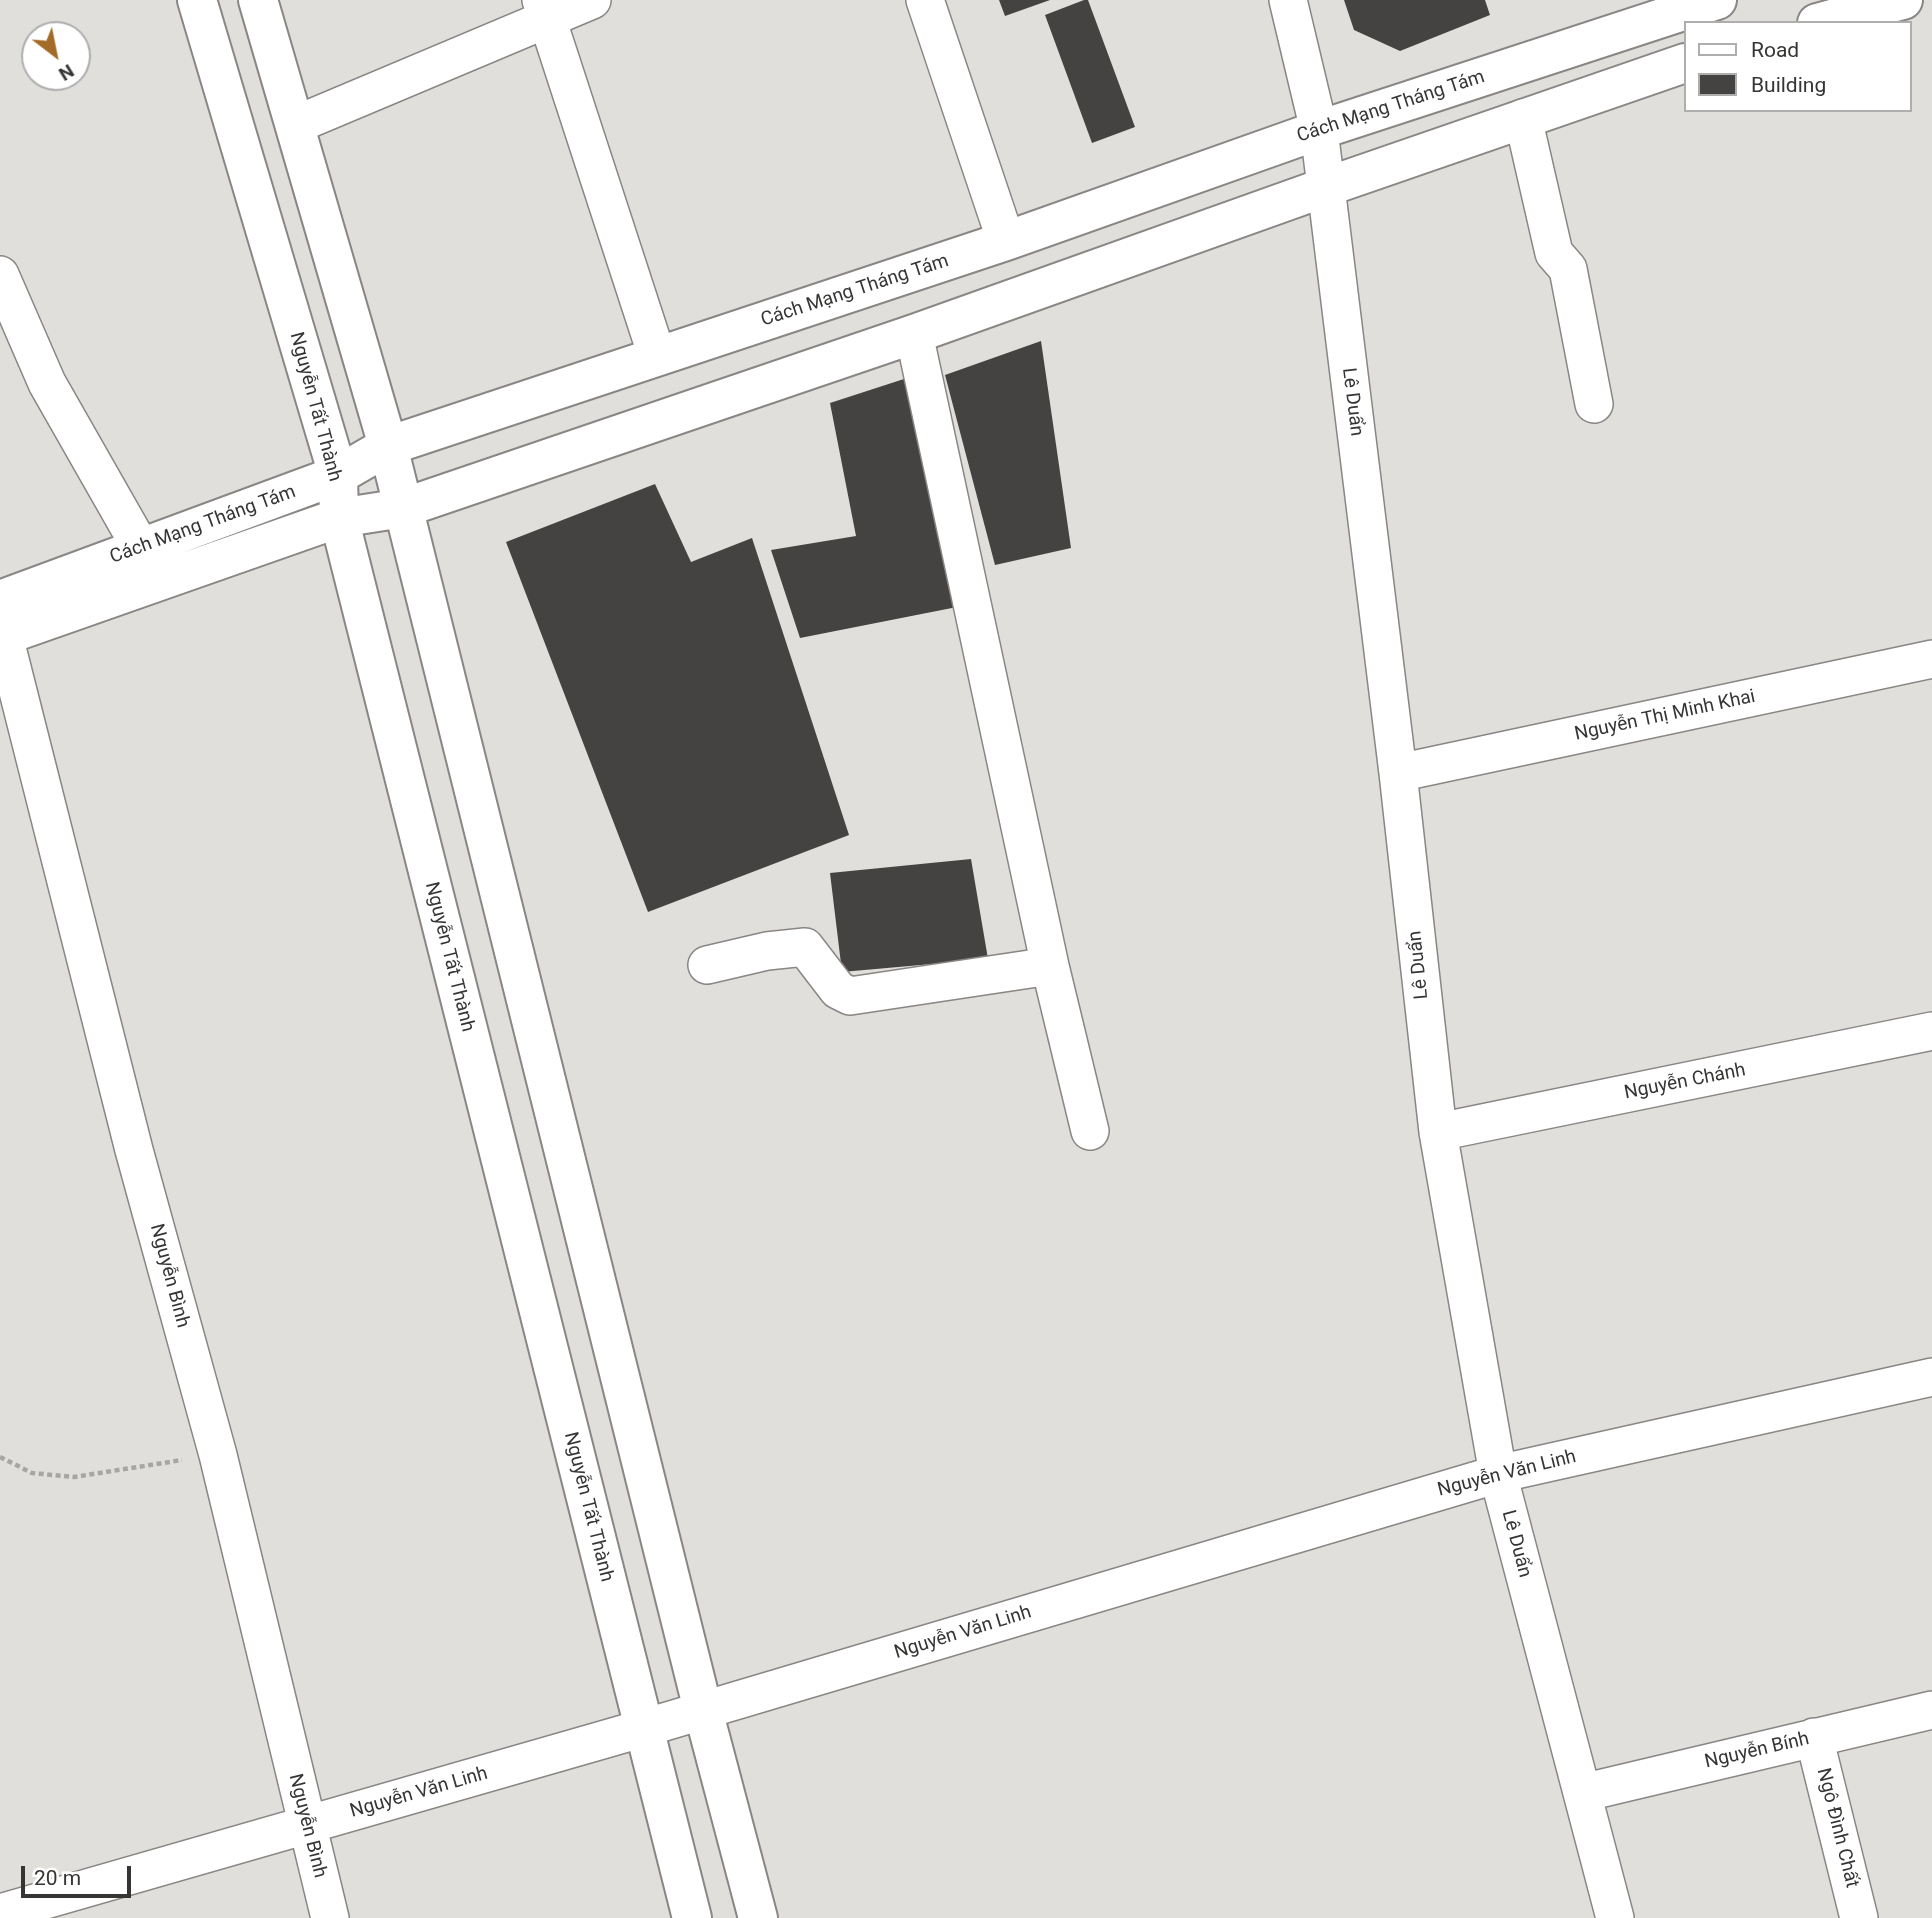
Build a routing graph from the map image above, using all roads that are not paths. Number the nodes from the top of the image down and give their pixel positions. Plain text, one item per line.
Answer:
1 (197, 0) edge
2 (258, 0) edge
3 (592, 0) edge
4 (925, 0) edge
5 (1288, 0) edge
6 (1717, 0) edge
7 (1903, 0) edge
8 (543, 8) edge
9 (1824, 21) edge
10 (1684, 63) edge
11 (1523, 118) junction
12 (295, 125) junction
13 (1319, 130) junction
14 (1326, 187) junction
15 (1006, 242) junction
16 (0, 275) edge
17 (914, 334) junction
18 (657, 356) junction
19 (1594, 404) dead end
20 (388, 446) junction
21 (338, 475) junction
22 (403, 508) junction
23 (339, 518) junction
24 (141, 548) junction
25 (1, 624) edge
26 (1932, 659) edge
27 (1398, 773) junction
28 (707, 965) dead end
29 (1050, 966) junction
30 (1932, 1031) edge
31 (1090, 1131) dead end
32 (1438, 1132) junction
33 (1932, 1377) edge
34 (1497, 1474) junction
35 (703, 1710) junction
36 (1932, 1710) edge
37 (644, 1728) junction
38 (1814, 1737) junction
39 (1582, 1793) junction
40 (306, 1825) junction
41 (0, 1913) edge
42 (330, 1918) edge
43 (692, 1918) edge
44 (758, 1918) edge
45 (1615, 1918) edge
46 (1859, 1918) edge

1 - 21 main road, Nguyễn Tất Thành
2 - 12 main road
3 - 8 street
4 - 15 street
5 - 13 street, Lê Duẩn
6 - 13 main road, Cách Mạng Tháng Tám
7 - 9 main road
8 - 12 street
8 - 18 street
10 - 11 main road, Cách Mạng Tháng Tám
11 - 14 main road, Cách Mạng Tháng Tám
11 - 19 street
12 - 20 main road
13 - 14 street, Lê Duẩn
13 - 15 main road, Cách Mạng Tháng Tám
14 - 17 main road, Cách Mạng Tháng Tám
14 - 27 street, Lê Duẩn
15 - 18 main road, Cách Mạng Tháng Tám
16 - 24 street
17 - 22 main road, Cách Mạng Tháng Tám
17 - 29 street
18 - 20 main road, Cách Mạng Tháng Tám
20 - 21 main road, Cách Mạng Tháng Tám
20 - 22 main road
21 - 23 main road, Nguyễn Tất Thành
21 - 24 main road, Cách Mạng Tháng Tám
22 - 23 main road, Cách Mạng Tháng Tám
22 - 35 main road
23 - 25 main road, Cách Mạng Tháng Tám
23 - 37 main road, Nguyễn Tất Thành
24 - 25 main road, Cách Mạng Tháng Tám
25 - 40 street, Nguyễn Bình
26 - 27 street, Nguyễn Thị Minh Khai
27 - 32 street, Lê Duẩn
28 - 29 street
29 - 31 street
30 - 32 street, Nguyễn Chánh
32 - 34 street, Lê Duẩn
33 - 34 street, Nguyễn Văn Linh
34 - 35 street, Nguyễn Văn Linh
34 - 39 street, Lê Duẩn
35 - 37 street, Nguyễn Văn Linh
35 - 44 main road
36 - 38 street, Nguyễn Bính
37 - 40 street, Nguyễn Văn Linh
37 - 43 main road, Nguyễn Tất Thành
38 - 39 street, Nguyễn Bính
38 - 46 street, Ngô Đình Chất
39 - 45 street, Lê Duẩn
40 - 41 street, Nguyễn Văn Linh
40 - 42 street, Nguyễn Bình

